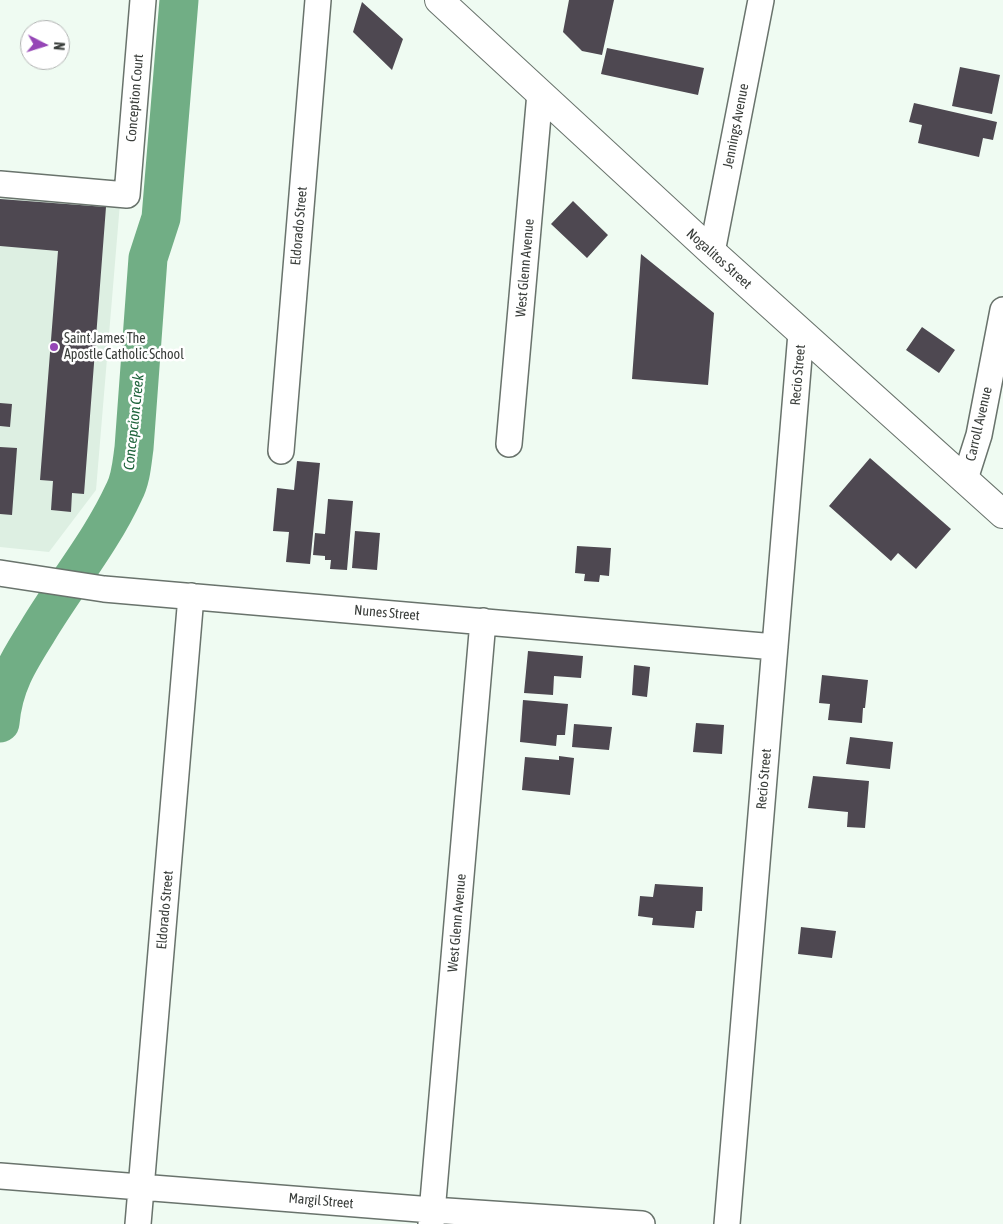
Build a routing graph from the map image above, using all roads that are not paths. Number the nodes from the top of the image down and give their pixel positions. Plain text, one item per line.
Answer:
1 (143, 0) edge
2 (318, 0) edge
3 (761, 0) edge
4 (451, 5) edge
5 (540, 92) junction
6 (0, 184) edge
7 (712, 252) junction
8 (1003, 310) edge
9 (801, 334) junction
10 (509, 444) dead end
11 (281, 451) dead end
12 (965, 479) junction
13 (1003, 514) edge
14 (0, 573) edge
15 (191, 596) junction
16 (484, 621) junction
17 (775, 646) junction
18 (0, 1176) edge
19 (141, 1187) junction
20 (432, 1217) edge
21 (138, 1224) edge
22 (642, 1224) edge
23 (727, 1224) edge

1 - 6 street, Conception Court
2 - 11 street, Eldorado Street
3 - 7 street, Jennings Avenue
4 - 5 main road, Nogalitos Street
5 - 7 main road, Nogalitos Street
5 - 10 street, West Glenn Avenue
7 - 9 main road, Nogalitos Street
8 - 12 street, Carroll Avenue
9 - 12 main road, Nogalitos Street
9 - 17 street, Recio Street
12 - 13 main road, Nogalitos Street
14 - 15 street, Nunes Street
15 - 16 street, Nunes Street
15 - 19 street, Eldorado Street
16 - 17 street, Nunes Street
16 - 20 street, West Glenn Avenue
17 - 23 street, Recio Street
18 - 19 street, Margil Street
19 - 20 street, Margil Street
19 - 21 street, Eldorado Street
20 - 22 street, Margil Street

